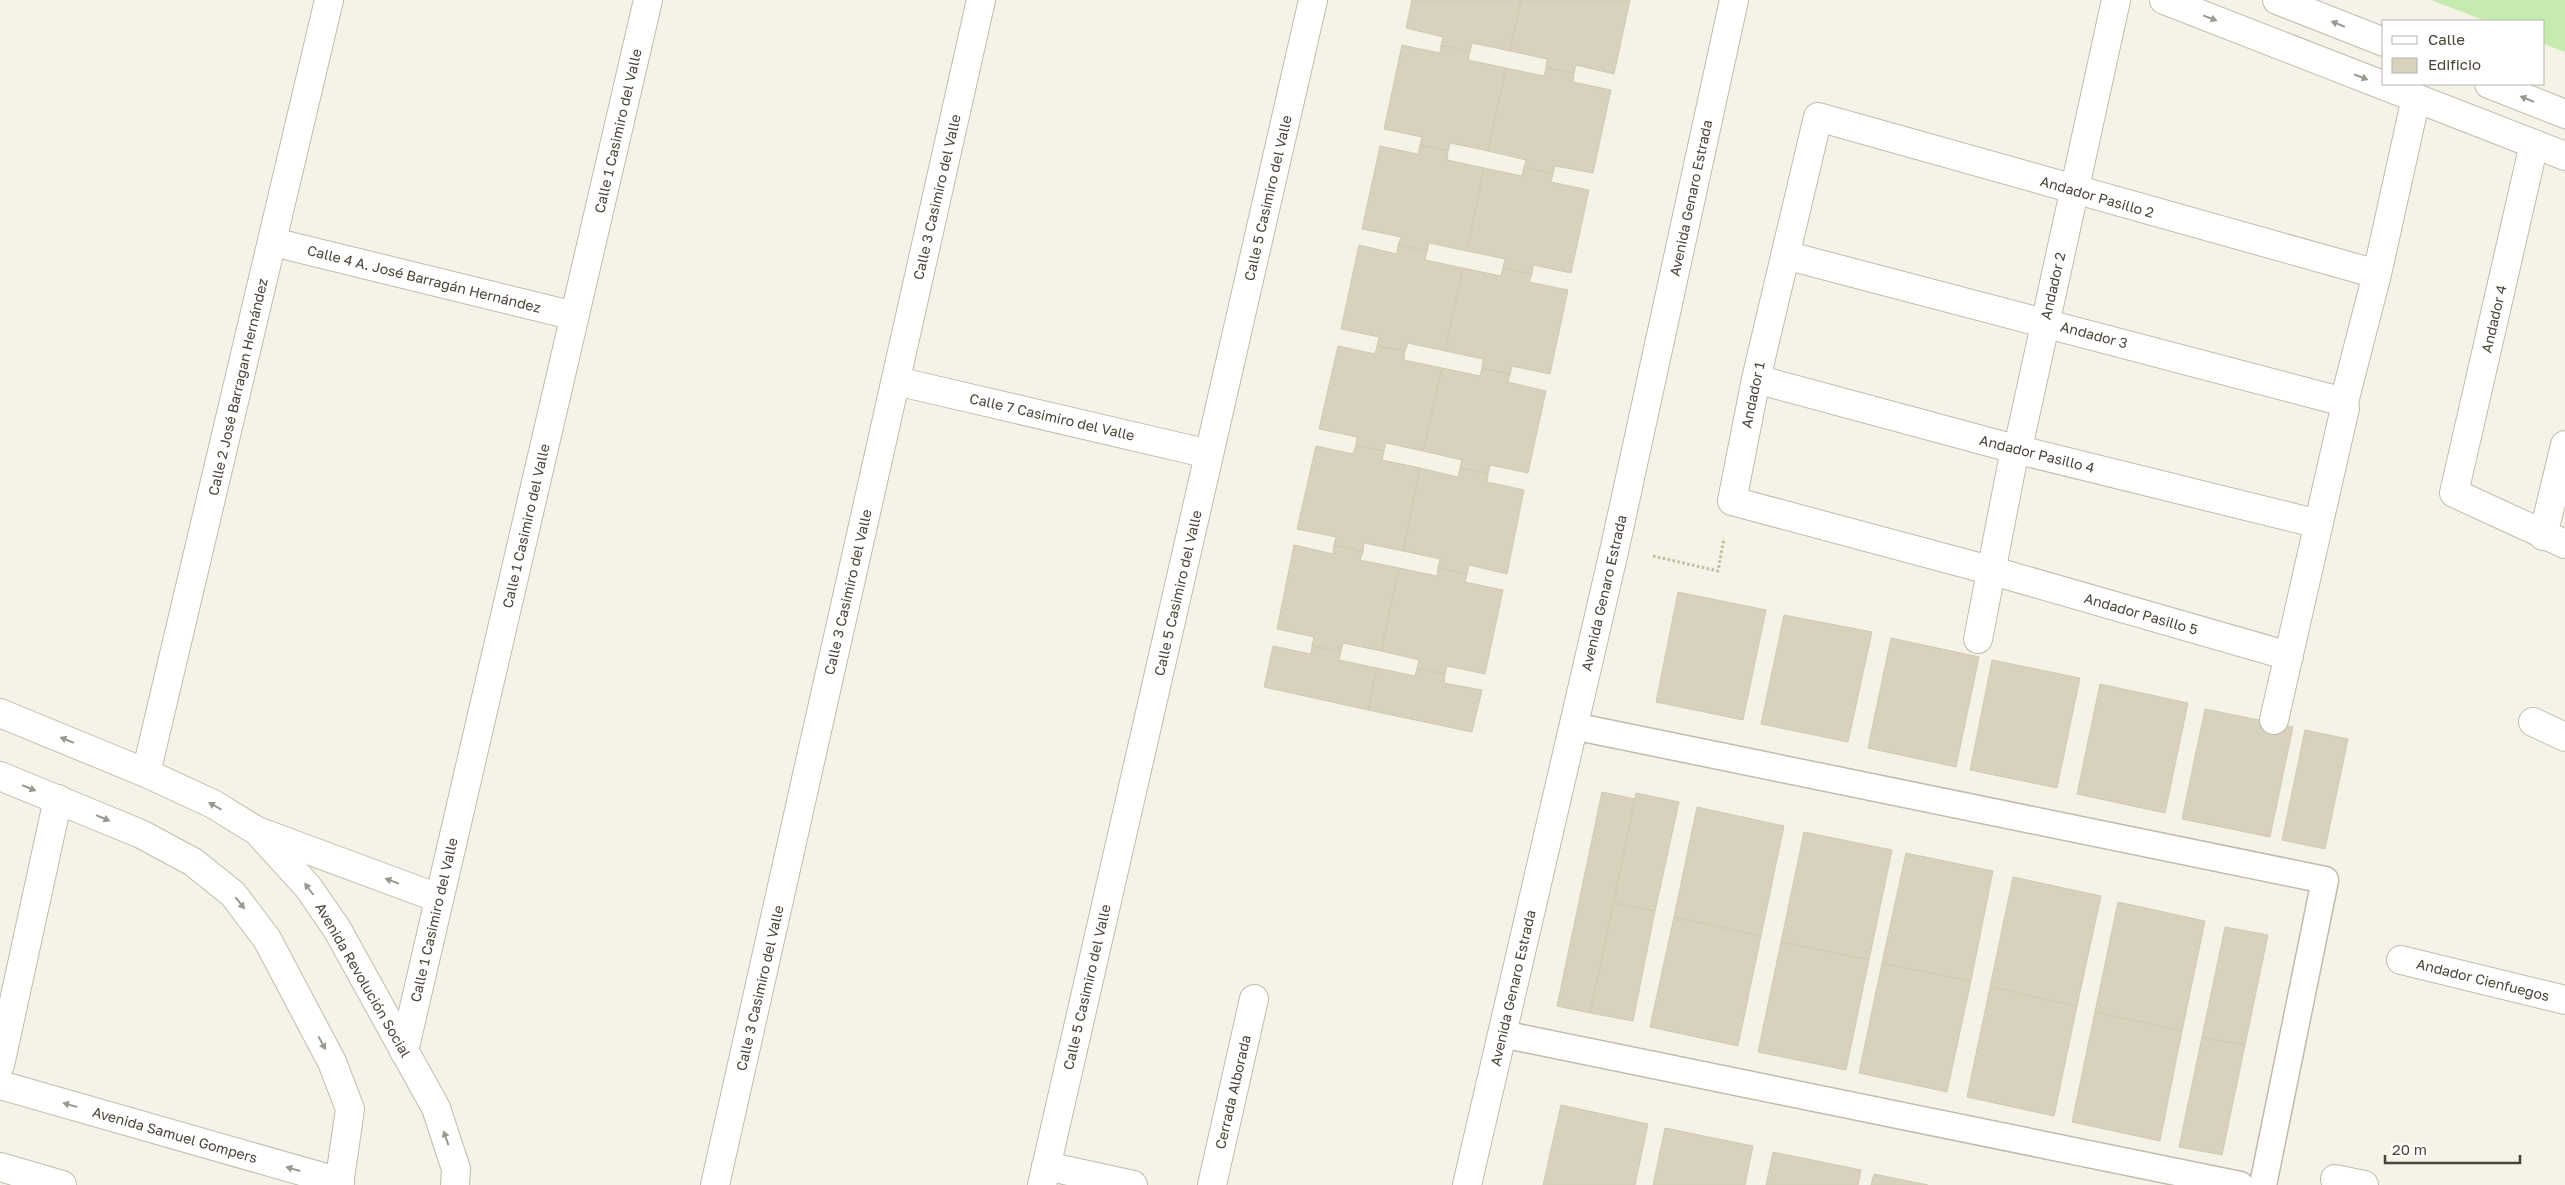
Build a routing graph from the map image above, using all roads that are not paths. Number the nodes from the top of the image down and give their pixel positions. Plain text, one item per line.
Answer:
1 (329, 0) edge
2 (648, 0) edge
3 (981, 0) edge
4 (1313, 0) edge
5 (1734, 0) edge
6 (2116, 0) edge
7 (2164, 0) edge
8 (2277, 0) edge
9 (2382, 41) edge
10 (2382, 85) edge
11 (2383, 85) edge
12 (2492, 85) edge
13 (2416, 98) junction
14 (2565, 114) edge
15 (1818, 117) joint
16 (2534, 144) junction
17 (2565, 156) edge
18 (2075, 191) junction
19 (273, 242) junction
20 (1784, 255) junction
21 (2377, 274) junction
22 (575, 316) junction
23 (2044, 322) junction
24 (1756, 379) junction
25 (896, 381) junction
26 (2344, 402) junction
27 (2565, 445) edge
28 (2015, 449) junction
29 (1209, 454) junction
30 (1732, 501) joint
31 (2319, 524) junction
32 (2554, 540) edge
33 (1993, 571) junction
34 (1978, 639) dead end
35 (2288, 656) junction
36 (0, 713) edge
37 (2274, 720) dead end
38 (2533, 722) dead end
39 (1573, 726) junction
40 (2565, 737) edge
41 (146, 773) junction
42 (0, 776) edge
43 (58, 799) junction
44 (257, 831) junction
45 (438, 898) junction
46 (2401, 960) dead end
47 (1254, 999) dead end
48 (2565, 1000) edge
49 (1502, 1034) junction
50 (404, 1051) junction
51 (0, 1065) edge
52 (0, 1085) edge
53 (0, 1167) edge
54 (1044, 1176) edge
55 (2335, 1179) dead end
56 (343, 1184) edge
57 (62, 1185) edge
58 (455, 1185) edge
59 (716, 1185) edge
60 (1133, 1185) edge
61 (1212, 1185) edge
62 (1467, 1185) edge
63 (2240, 1185) edge
64 (2262, 1185) edge
65 (2364, 1185) edge

1 - 19 street, Calle 2 José Barragan Hernández
2 - 22 street, Calle 1 Casimiro del Valle
3 - 25 street, Calle 3 Casimiro del Valle
4 - 29 street, Calle 5 Casimiro del Valle
5 - 39 street, Avenida Genaro Estrada
6 - 18 street, Andador 2
7 -> 10 street
9 -> 8 street
11 -> 13 street
14 -> 12 street
13 - 16 street
13 - 21 street
15 - 18 street, Andador Pasillo 2
15 - 20 street, Andador 1
16 - 17 street
16 - 32 street, Andador 4
18 - 21 street, Andador Pasillo 2
18 - 23 street, Andador 2
19 - 22 street, Calle 4 A. José Barragán Hernández
19 - 41 street, Calle 2 José Barragan Hernández
20 - 23 street, Andador 3
20 - 24 street, Andador 1
21 - 26 street
22 - 45 street, Calle 1 Casimiro del Valle
23 - 26 street, Andador 3
23 - 28 street, Andador 2
24 - 28 street, Andador Pasillo 4
24 - 30 street, Andador 1
25 - 29 street, Calle 7 Casimiro del Valle
25 - 59 street, Calle 3 Casimiro del Valle
26 - 31 street
27 - 32 street
28 - 31 street, Andador Pasillo 4
28 - 33 street, Andador 2
29 - 54 street, Calle 5 Casimiro del Valle
30 - 33 street, Andador Pasillo 5
31 - 35 street
33 - 34 street
33 - 35 street, Andador Pasillo 5
35 - 37 street
41 -> 36 street, Avenida Revolución Social
38 - 40 street
39 - 49 street, Avenida Genaro Estrada
39 - 64 lane
44 -> 41 street, Avenida Revolución Social
42 -> 43 street
43 - 51 street
43 -> 56 street
45 -> 44 street
50 -> 44 street, Avenida Revolución Social
45 - 50 street, Calle 1 Casimiro del Valle
46 - 48 street, Andador Cienfuegos
47 - 61 street, Cerrada Alborada
49 - 62 street, Avenida Genaro Estrada
49 - 63 lane
58 -> 50 street, Avenida Revolución Social
56 -> 52 street, Avenida Samuel Gompers
53 - 57 street
54 - 60 street
55 - 65 street

